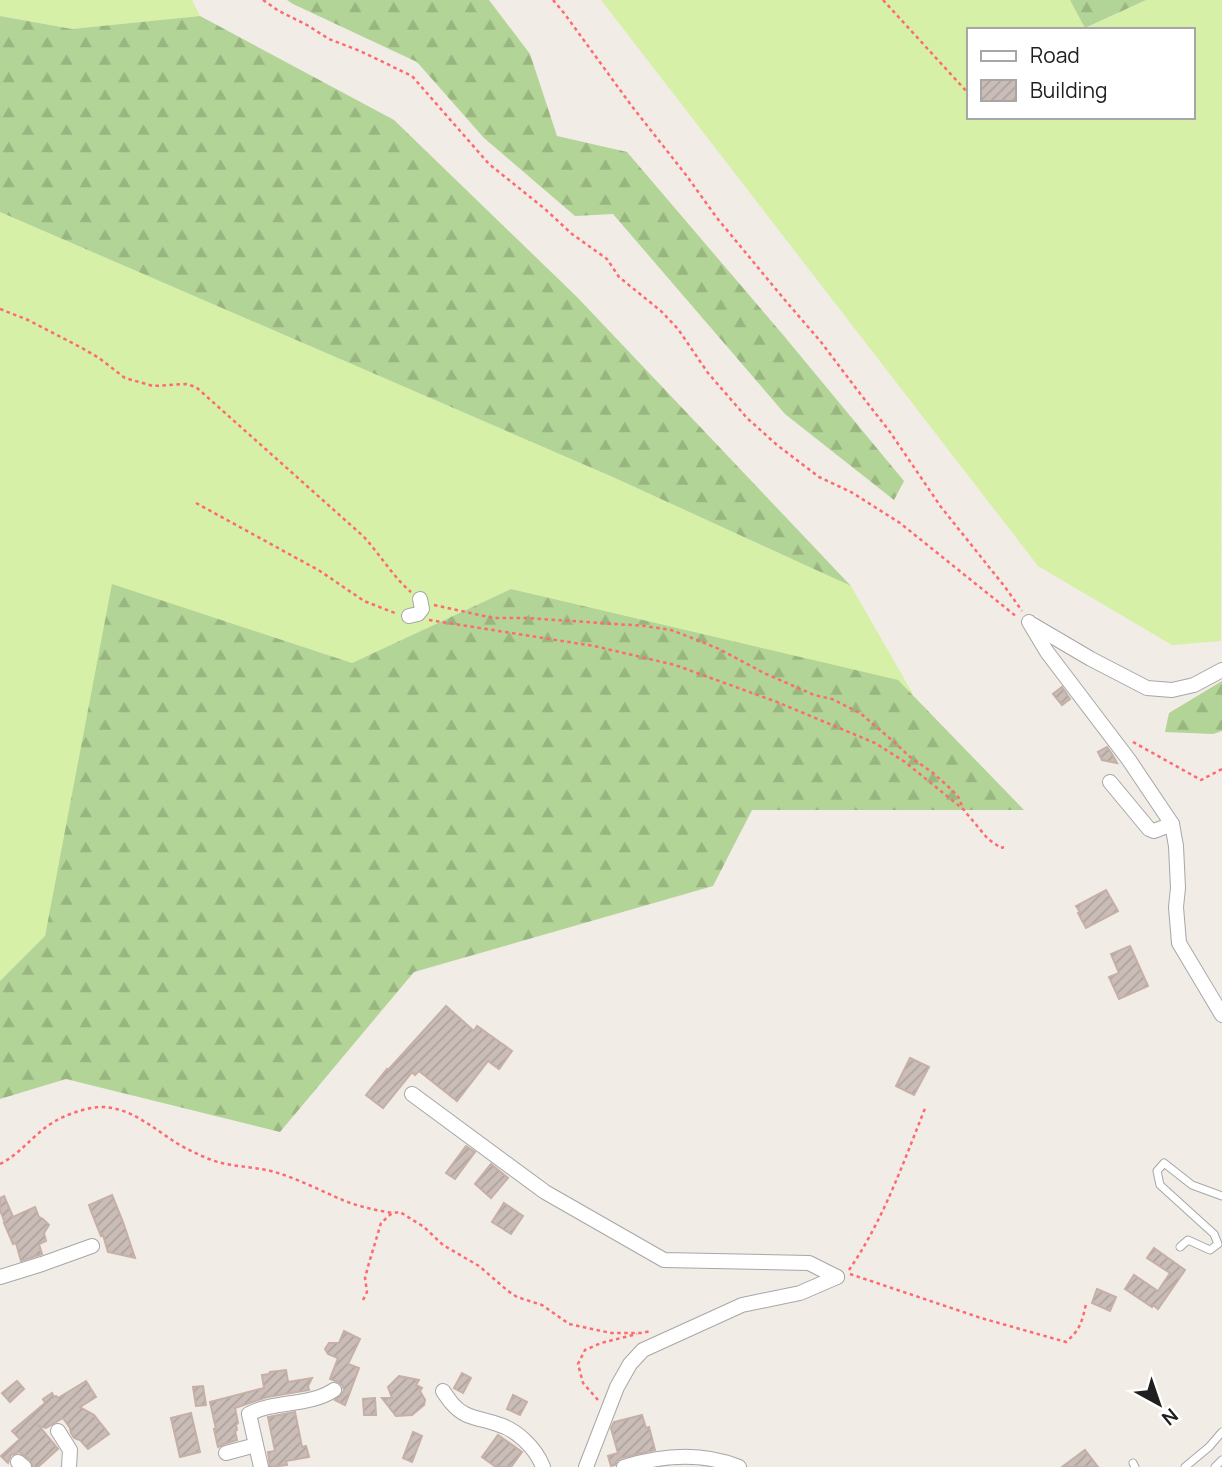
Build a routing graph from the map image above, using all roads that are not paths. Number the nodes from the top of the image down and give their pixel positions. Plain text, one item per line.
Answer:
1 (420, 599) road end
2 (409, 616) road end
3 (1222, 670) edge
4 (1110, 782) dead end
5 (1172, 824) junction
6 (1222, 1015) edge
7 (412, 1094) dead end
8 (1222, 1196) edge
9 (92, 1246) dead end
10 (1180, 1247) dead end
11 (0, 1277) edge
12 (334, 1390) dead end
13 (443, 1391) dead end
14 (58, 1431) dead end
15 (1222, 1432) edge
16 (256, 1445) junction
17 (226, 1454) dead end
18 (1222, 1460) edge
19 (69, 1467) edge
20 (261, 1467) edge
21 (543, 1467) edge
22 (586, 1467) edge
23 (624, 1467) edge
24 (739, 1467) edge
25 (1185, 1467) edge
26 (1215, 1467) edge

1 - 2 street
3 - 5 street
4 - 5 street
5 - 6 street
7 - 22 street
8 - 10 lane
9 - 11 street
12 - 16 street
13 - 21 street
14 - 19 street
15 - 25 lane
16 - 17 street
16 - 20 street
18 - 26 lane
23 - 24 street

